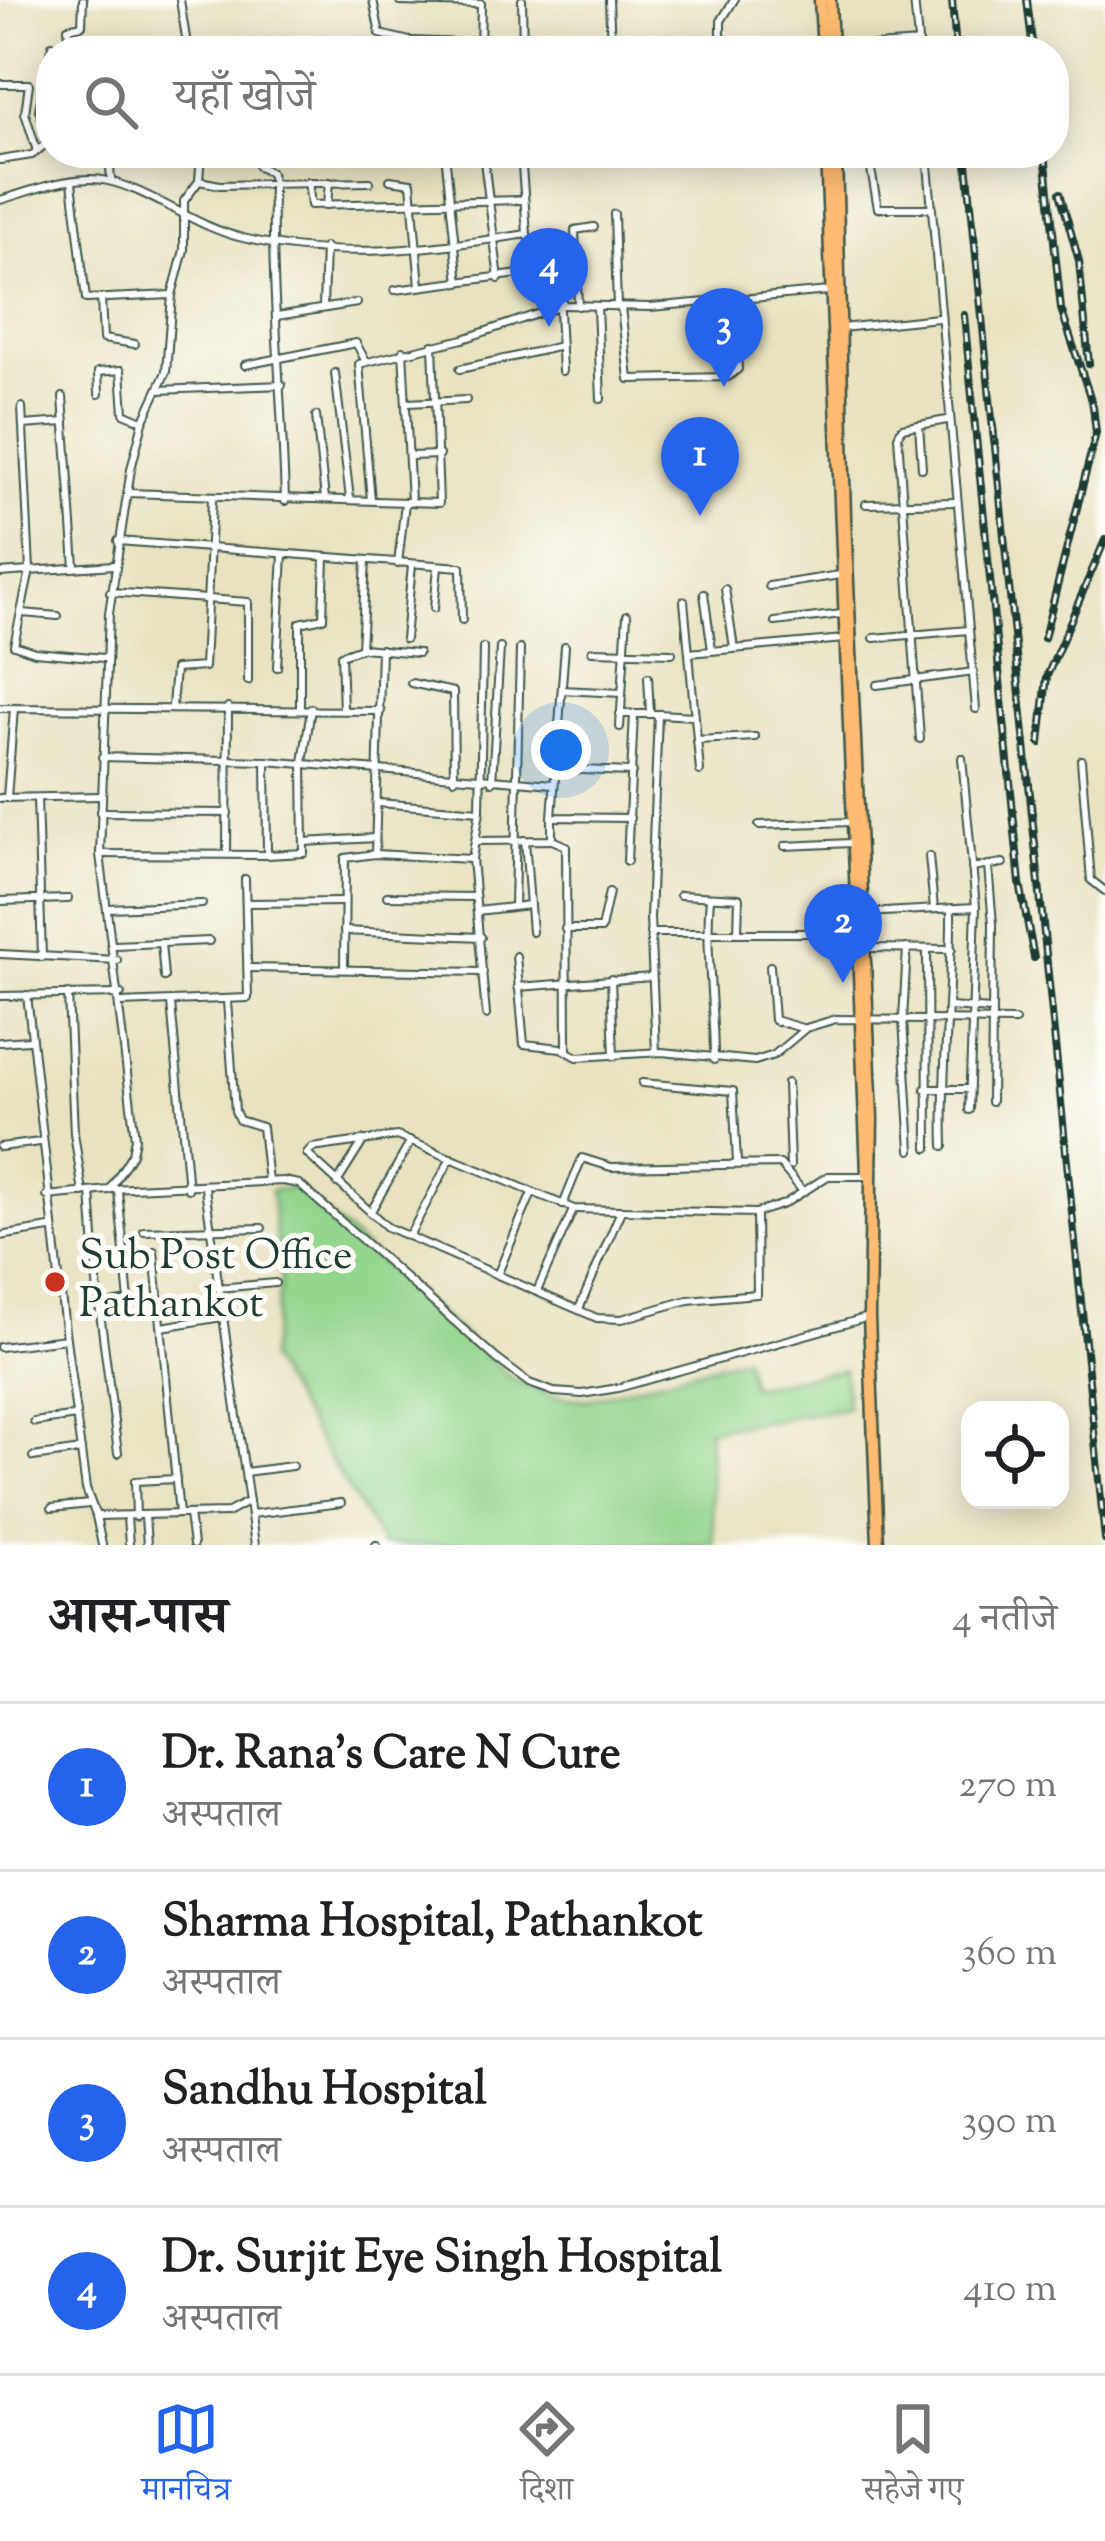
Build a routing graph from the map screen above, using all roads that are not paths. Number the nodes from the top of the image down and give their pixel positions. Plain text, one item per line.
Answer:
1 (83, 0) edge
2 (180, 0) edge
3 (373, 0) edge
4 (522, 0) edge
5 (609, 0) edge
6 (734, 0) edge
7 (820, 0) edge
8 (830, 0) edge
9 (914, 0) edge
10 (400, 2) edge
11 (481, 2) edge
12 (69, 36) edge
13 (186, 36) edge
14 (394, 36) edge
15 (480, 36) edge
16 (524, 36) edge
17 (611, 36) edge
18 (721, 36) edge
19 (826, 36) edge
20 (829, 36) edge
21 (918, 36) edge
22 (0, 84) edge
23 (36, 148) edge
24 (36, 151) edge
25 (0, 160) edge
26 (110, 168) edge
27 (200, 168) edge
28 (262, 168) edge
29 (447, 168) edge
30 (485, 168) edge
31 (520, 168) edge
32 (827, 168) edge
33 (836, 168) edge
34 (869, 168) edge
35 (928, 168) edge
36 (390, 180) dead end
37 (111, 181) junction
38 (199, 181) junction
39 (72, 182) junction
40 (308, 182) junction
41 (329, 182) junction
42 (370, 182) dead end
43 (273, 183) junction
44 (0, 200) edge
45 (488, 200) junction
46 (521, 200) junction
47 (449, 202) junction
48 (328, 205) junction
49 (413, 205) junction
50 (931, 208) junction
51 (614, 214) dead end
52 (185, 219) junction
53 (594, 227) dead end
54 (526, 234) junction
55 (495, 239) junction
56 (272, 243) junction
57 (454, 245) junction
58 (326, 247) junction
59 (416, 250) junction
60 (542, 271) junction
61 (499, 278) junction
62 (458, 283) junction
63 (420, 286) junction
64 (394, 290) dead end
65 (835, 291) junction
66 (172, 295) junction
67 (101, 298) junction
68 (734, 300) junction
69 (357, 303) dead end
70 (706, 303) junction
71 (578, 306) junction
72 (322, 307) junction
73 (597, 307) junction
74 (619, 307) junction
75 (561, 308) junction
76 (277, 316) junction
77 (938, 318) junction
78 (841, 328) junction
79 (135, 344) dead end
80 (433, 345) junction
81 (561, 346) junction
82 (707, 346) dead end
83 (403, 350) junction
84 (281, 357) junction
85 (365, 360) junction
86 (245, 365) dead end
87 (460, 369) dead end
88 (562, 371) dead end
89 (335, 374) dead end
90 (282, 385) junction
91 (158, 390) junction
92 (99, 394) dead end
93 (63, 397) dead end
94 (602, 399) dead end
95 (466, 400) dead end
96 (438, 402) junction
97 (408, 403) junction
98 (22, 407) dead end
99 (316, 416) dead end
100 (947, 420) junction
101 (64, 422) junction
102 (143, 422) junction
103 (920, 424) junction
104 (23, 425) junction
105 (440, 454) junction
106 (410, 456) junction
107 (922, 468) dead end
108 (127, 494) junction
109 (212, 499) junction
110 (325, 499) junction
111 (350, 499) junction
112 (371, 500) junction
113 (285, 501) junction
114 (408, 501) junction
115 (956, 502) junction
116 (902, 504) junction
117 (866, 505) dead end
118 (118, 541) junction
119 (209, 547) junction
120 (283, 554) junction
121 (325, 558) junction
122 (366, 561) junction
123 (398, 563) junction
124 (114, 565) junction
125 (412, 565) junction
126 (75, 567) junction
127 (438, 567) junction
128 (30, 570) junction
129 (0, 573) edge
130 (840, 575) junction
131 (770, 586) dead end
132 (725, 589) dead end
133 (110, 592) junction
134 (704, 594) dead end
135 (205, 597) junction
136 (685, 601) dead end
137 (434, 608) dead end
138 (22, 613) junction
139 (842, 614) junction
140 (627, 615) dead end
141 (58, 616) dead end
142 (462, 620) dead end
143 (776, 622) dead end
144 (969, 631) junction
145 (909, 635) junction
146 (874, 638) dead end
147 (405, 639) dead end
148 (844, 639) junction
149 (565, 646) dead end
150 (500, 647) dead end
151 (361, 648) junction
152 (483, 648) dead end
153 (734, 648) junction
154 (380, 649) junction
155 (520, 649) dead end
156 (712, 650) junction
157 (592, 651) dead end
158 (418, 652) dead end
159 (625, 652) junction
160 (689, 652) junction
161 (672, 653) dead end
162 (106, 658) junction
163 (277, 667) dead end
164 (974, 672) junction
165 (648, 677) dead end
166 (914, 679) junction
167 (248, 681) dead end
168 (411, 683) dead end
169 (877, 685) dead end
170 (562, 690) junction
171 (622, 693) junction
172 (228, 706) junction
173 (172, 707) junction
174 (0, 708) edge
175 (14, 708) junction
176 (301, 708) junction
177 (103, 709) junction
178 (311, 709) junction
179 (343, 709) junction
180 (976, 709) dead end
181 (381, 711) junction
182 (654, 713) junction
183 (620, 714) junction
184 (634, 714) junction
185 (695, 716) junction
186 (620, 727) dead end
187 (755, 737) dead end
188 (697, 740) junction
189 (920, 740) dead end
190 (102, 757) junction
191 (962, 758) dead end
192 (1082, 760) dead end
193 (229, 761) junction
194 (266, 761) junction
195 (303, 763) junction
196 (555, 769) junction
197 (700, 771) dead end
198 (381, 772) junction
199 (632, 772) junction
200 (454, 779) junction
201 (478, 782) junction
202 (492, 782) junction
203 (514, 783) junction
204 (554, 784) junction
205 (101, 796) junction
206 (4, 798) edge
207 (38, 798) junction
208 (378, 803) junction
209 (481, 811) junction
210 (100, 812) junction
211 (228, 813) junction
212 (552, 817) junction
213 (630, 818) junction
214 (852, 822) junction
215 (759, 825) dead end
216 (375, 838) junction
217 (512, 840) junction
218 (525, 840) junction
219 (551, 840) junction
220 (475, 841) junction
221 (304, 842) junction
222 (855, 843) junction
223 (785, 846) dead end
224 (100, 854) junction
225 (227, 854) junction
226 (375, 854) junction
227 (267, 855) junction
228 (929, 856) dead end
229 (472, 859) junction
230 (627, 861) dead end
231 (1003, 863) dead end
232 (988, 866) junction
233 (973, 868) junction
234 (245, 879) dead end
235 (1105, 891) edge
236 (609, 892) dead end
237 (680, 895) dead end
238 (387, 896) dead end
239 (475, 897) junction
240 (710, 897) junction
241 (68, 899) dead end
242 (0, 901) edge
243 (343, 902) junction
244 (41, 903) junction
245 (246, 903) junction
246 (202, 904) dead end
247 (530, 905) junction
248 (514, 906) junction
249 (976, 907) junction
250 (109, 908) junction
251 (951, 908) junction
252 (934, 909) junction
253 (477, 911) junction
254 (865, 913) junction
255 (565, 928) junction
256 (344, 931) junction
257 (707, 931) junction
258 (532, 932) dead end
259 (738, 932) junction
260 (650, 933) junction
261 (858, 933) junction
262 (481, 937) junction
263 (208, 940) dead end
264 (161, 943) junction
265 (115, 945) junction
266 (866, 948) junction
267 (908, 948) junction
268 (927, 949) junction
269 (952, 949) junction
270 (0, 954) edge
271 (42, 956) junction
272 (516, 956) dead end
273 (117, 960) junction
274 (770, 966) dead end
275 (344, 967) junction
276 (249, 968) junction
277 (482, 972) junction
278 (164, 977) dead end
279 (652, 977) junction
280 (611, 979) junction
281 (566, 983) junction
282 (518, 987) junction
283 (68, 994) junction
284 (0, 995) edge
285 (27, 995) junction
286 (121, 999) junction
287 (227, 1001) junction
288 (171, 1003) junction
289 (950, 1006) junction
290 (973, 1008) junction
291 (991, 1010) junction
292 (486, 1015) dead end
293 (864, 1018) junction
294 (903, 1020) junction
295 (925, 1020) junction
296 (973, 1020) junction
297 (951, 1021) junction
298 (991, 1021) junction
299 (1015, 1021) dead end
300 (806, 1028) junction
301 (29, 1040) junction
302 (0, 1042) edge
303 (567, 1050) junction
304 (656, 1052) junction
305 (614, 1056) junction
306 (714, 1060) junction
307 (642, 1083) dead end
308 (787, 1083) dead end
309 (925, 1089) junction
310 (942, 1089) junction
311 (970, 1089) junction
312 (991, 1102) dead end
313 (969, 1110) dead end
314 (364, 1139) junction
315 (411, 1141) junction
316 (40, 1142) junction
317 (0, 1147) edge
318 (944, 1147) dead end
319 (928, 1148) dead end
320 (910, 1150) dead end
321 (451, 1158) junction
322 (737, 1162) junction
323 (790, 1170) junction
324 (868, 1176) junction
325 (268, 1182) junction
326 (337, 1184) junction
327 (205, 1188) junction
328 (188, 1189) junction
329 (802, 1189) junction
330 (114, 1190) junction
331 (87, 1192) junction
332 (532, 1192) junction
333 (47, 1196) junction
334 (563, 1204) junction
335 (574, 1209) junction
336 (621, 1212) junction
337 (370, 1213) junction
338 (756, 1213) junction
339 (50, 1228) junction
340 (262, 1228) dead end
341 (144, 1231) dead end
342 (210, 1232) junction
343 (0, 1236) edge
344 (409, 1236) junction
345 (154, 1251) dead end
346 (498, 1273) junction
347 (275, 1283) dead end
348 (218, 1288) junction
349 (538, 1289) junction
350 (99, 1306) junction
351 (579, 1309) junction
352 (222, 1317) junction
353 (869, 1317) junction
354 (162, 1327) junction
355 (66, 1339) junction
356 (0, 1347) edge
357 (76, 1416) junction
358 (34, 1422) dead end
359 (81, 1450) junction
360 (118, 1453) dead end
361 (33, 1456) dead end
362 (292, 1466) dead end
363 (245, 1472) junction
364 (176, 1479) junction
365 (249, 1500) junction
366 (341, 1503) dead end
367 (89, 1504) junction
368 (52, 1508) dead end
369 (184, 1514) junction
370 (251, 1514) junction
371 (96, 1516) junction
372 (136, 1517) junction
373 (102, 1545) edge
374 (129, 1545) edge
375 (147, 1545) edge
376 (193, 1545) edge
377 (255, 1545) edge
378 (878, 1545) edge

1 - 12 street
2 - 13 street
3 - 14 street
4 - 16 street
5 - 17 street
6 - 18 street
7 - 19 main road
8 - 20 main road
9 - 21 street
10 - 11 street
11 - 15 street
22 - 23 street
24 - 25 street
26 - 37 street
27 - 38 street
28 - 43 street
29 - 47 street
30 - 45 street
31 - 46 street
32 - 65 main road
33 - 65 main road
34 - 50 street
35 - 50 street
36 - 49 street
37 - 39 street
37 - 52 street
38 - 43 street
38 - 52 street
39 - 44 street
39 - 67 street
40 - 41 street
40 - 43 street
40 - 48 street
41 - 42 street
41 - 48 street
43 - 56 street
45 - 46 street
45 - 47 street
45 - 55 street
46 - 54 street
47 - 49 street
47 - 57 street
48 - 49 street
49 - 59 street
50 - 77 street
51 - 74 street
52 - 56 street
52 - 66 street
53 - 71 street
54 - 55 street
54 - 60 street
55 - 57 street
55 - 61 street
56 - 58 street
56 - 76 street
57 - 59 street
57 - 62 street
58 - 59 street
58 - 72 street
59 - 63 street
60 - 61 street
60 - 75 street
61 - 62 street
62 - 63 street
63 - 64 street
65 - 68 street
65 - 78 main road
65 - 130 main road
66 - 67 street
66 - 91 street
67 - 79 street
68 - 70 street
68 - 74 street
69 - 72 street
70 - 74 street
70 - 82 street
71 - 73 street
71 - 75 street
72 - 76 street
73 - 74 street
73 - 94 street
75 - 80 street
75 - 81 street
76 - 84 street
77 - 78 street
77 - 100 street
78 - 254 main road
80 - 83 street
80 - 96 street
81 - 87 street
81 - 88 street
83 - 85 street
83 - 97 street
84 - 85 street
84 - 86 street
84 - 90 street
85 - 112 street
89 - 111 street
90 - 91 street
90 - 113 street
91 - 102 street
92 - 102 street
93 - 101 street
95 - 96 street
96 - 97 street
96 - 105 street
97 - 106 street
98 - 104 street
99 - 110 street
100 - 103 street
100 - 115 street
101 - 104 street
101 - 126 street
102 - 108 street
103 - 107 street
103 - 116 street
104 - 128 street
105 - 106 street
105 - 114 street
106 - 114 street
108 - 109 street
108 - 118 street
109 - 113 street
109 - 119 street
110 - 111 street
110 - 113 street
111 - 112 street
112 - 114 street
114 - 123 street
115 - 116 street
115 - 144 street
116 - 117 street
116 - 145 street
118 - 119 street
118 - 124 street
119 - 120 street
119 - 135 street
120 - 121 street
120 - 163 street
121 - 122 street
121 - 176 street
122 - 123 street
122 - 151 street
123 - 125 street
124 - 126 street
124 - 133 street
125 - 127 street
125 - 147 street
126 - 128 street
127 - 137 street
127 - 142 street
128 - 129 street
128 - 138 street
130 - 131 street
130 - 139 main road
132 - 153 street
133 - 135 street
133 - 162 street
134 - 156 street
135 - 167 street
135 - 173 street
136 - 160 street
138 - 141 street
138 - 162 street
139 - 143 street
139 - 148 main road
140 - 159 street
144 - 145 street
144 - 164 street
145 - 146 street
145 - 166 street
148 - 153 street
148 - 214 main road
149 - 170 street
150 - 202 street
151 - 154 street
151 - 179 street
152 - 201 street
153 - 156 street
154 - 158 street
154 - 181 street
155 - 203 street
156 - 160 street
157 - 159 street
159 - 161 street
159 - 171 street
160 - 185 street
162 - 177 street
164 - 166 street
164 - 180 street
165 - 182 street
166 - 169 street
166 - 189 street
168 - 200 street
170 - 171 street
170 - 196 street
171 - 183 street
172 - 173 street
172 - 176 street
172 - 193 street
173 - 177 street
174 - 175 street
175 - 177 street
175 - 206 street
176 - 178 street
177 - 190 street
178 - 179 street
178 - 195 street
179 - 181 street
181 - 198 street
182 - 184 street
182 - 185 street
182 - 260 street
183 - 184 street
183 - 186 street
184 - 199 street
185 - 188 street
187 - 188 street
188 - 197 street
190 - 193 street
190 - 205 street
191 - 233 street
192 - 235 street
193 - 194 street
193 - 211 street
194 - 195 street
194 - 227 street
195 - 198 street
195 - 221 street
196 - 199 street
196 - 204 street
198 - 200 street
198 - 208 street
199 - 213 street
200 - 201 street
201 - 202 street
201 - 209 street
202 - 203 street
203 - 204 street
203 - 217 street
204 - 212 street
205 - 207 street
205 - 210 street
206 - 207 street
207 - 244 street
208 - 209 street
208 - 216 street
209 - 220 street
210 - 211 street
210 - 224 street
211 - 225 street
212 - 213 street
212 - 219 street
213 - 230 street
214 - 215 street
214 - 222 main road
216 - 221 street
216 - 226 street
217 - 218 street
217 - 220 street
217 - 248 street
218 - 219 street
218 - 247 street
219 - 255 street
220 - 229 street
221 - 227 street
222 - 223 street
222 - 261 main road
224 - 225 street
224 - 250 street
225 - 227 street
226 - 229 street
226 - 243 street
228 - 252 street
229 - 239 street
231 - 232 street
232 - 233 street
232 - 291 street
233 - 249 street
234 - 245 street
236 - 255 street
237 - 240 street
238 - 239 street
239 - 253 street
240 - 257 street
240 - 259 street
241 - 244 street
242 - 244 street
243 - 245 street
243 - 256 street
244 - 271 street
245 - 276 street
246 - 250 street
247 - 248 street
247 - 258 street
248 - 253 street
249 - 251 street
249 - 290 street
250 - 265 street
251 - 252 street
251 - 269 street
252 - 254 street
253 - 262 street
254 - 266 main road
255 - 281 street
256 - 262 street
256 - 275 street
257 - 259 street
257 - 260 street
257 - 306 street
259 - 261 street
260 - 279 street
261 - 293 main road
262 - 277 street
263 - 264 street
264 - 265 street
264 - 278 street
265 - 273 street
266 - 267 street
266 - 293 main road
267 - 268 street
267 - 294 street
268 - 269 street
268 - 295 street
269 - 289 street
270 - 271 street
271 - 273 street
272 - 282 street
273 - 286 street
274 - 300 street
275 - 276 street
275 - 277 street
276 - 287 street
277 - 292 street
279 - 280 street
279 - 304 street
280 - 281 street
280 - 305 street
281 - 282 street
281 - 303 street
282 - 303 street
283 - 285 street
283 - 286 street
283 - 331 street
284 - 285 street
285 - 301 street
286 - 288 street
286 - 330 street
287 - 288 street
287 - 325 street
288 - 328 street
289 - 290 street
289 - 297 street
290 - 291 street
290 - 296 street
291 - 298 street
293 - 294 street
293 - 300 street
293 - 324 main road
294 - 295 street
294 - 320 street
295 - 297 street
295 - 309 street
296 - 297 street
296 - 298 street
296 - 311 street
297 - 310 street
298 - 299 street
298 - 312 street
300 - 306 street
301 - 302 street
301 - 316 street
303 - 305 street
304 - 305 street
304 - 306 street
307 - 322 street
308 - 323 street
309 - 310 street
309 - 319 street
310 - 311 street
310 - 318 street
311 - 313 street
314 - 315 street
314 - 326 street
314 - 326 street
315 - 321 street
315 - 337 street
316 - 317 street
316 - 333 street
321 - 332 street
321 - 344 street
322 - 323 street
322 - 334 street
323 - 329 street
324 - 329 street
324 - 353 main road
325 - 327 street
325 - 353 street
326 - 337 street
327 - 328 street
327 - 342 street
328 - 330 street
329 - 338 street
330 - 331 street
330 - 350 street
331 - 333 street
331 - 350 street
332 - 334 street
332 - 346 street
333 - 339 street
334 - 335 street
335 - 336 street
335 - 349 street
336 - 338 street
336 - 351 street
337 - 344 street
338 - 351 street
339 - 343 street
339 - 355 street
340 - 342 street
341 - 342 street
342 - 348 street
344 - 346 street
345 - 354 street
346 - 349 street
347 - 348 street
348 - 352 street
349 - 351 street
350 - 360 street
352 - 354 street
352 - 363 street
353 - 378 main road
354 - 364 street
355 - 356 street
355 - 357 street
357 - 358 street
357 - 359 street
359 - 361 street
359 - 367 street
362 - 363 street
363 - 365 street
364 - 369 street
364 - 372 street
365 - 369 street
365 - 370 street
366 - 370 street
367 - 368 street
367 - 371 street
369 - 372 street
369 - 376 street
370 - 377 street
371 - 372 street
371 - 373 street
372 - 374 street
372 - 375 street

